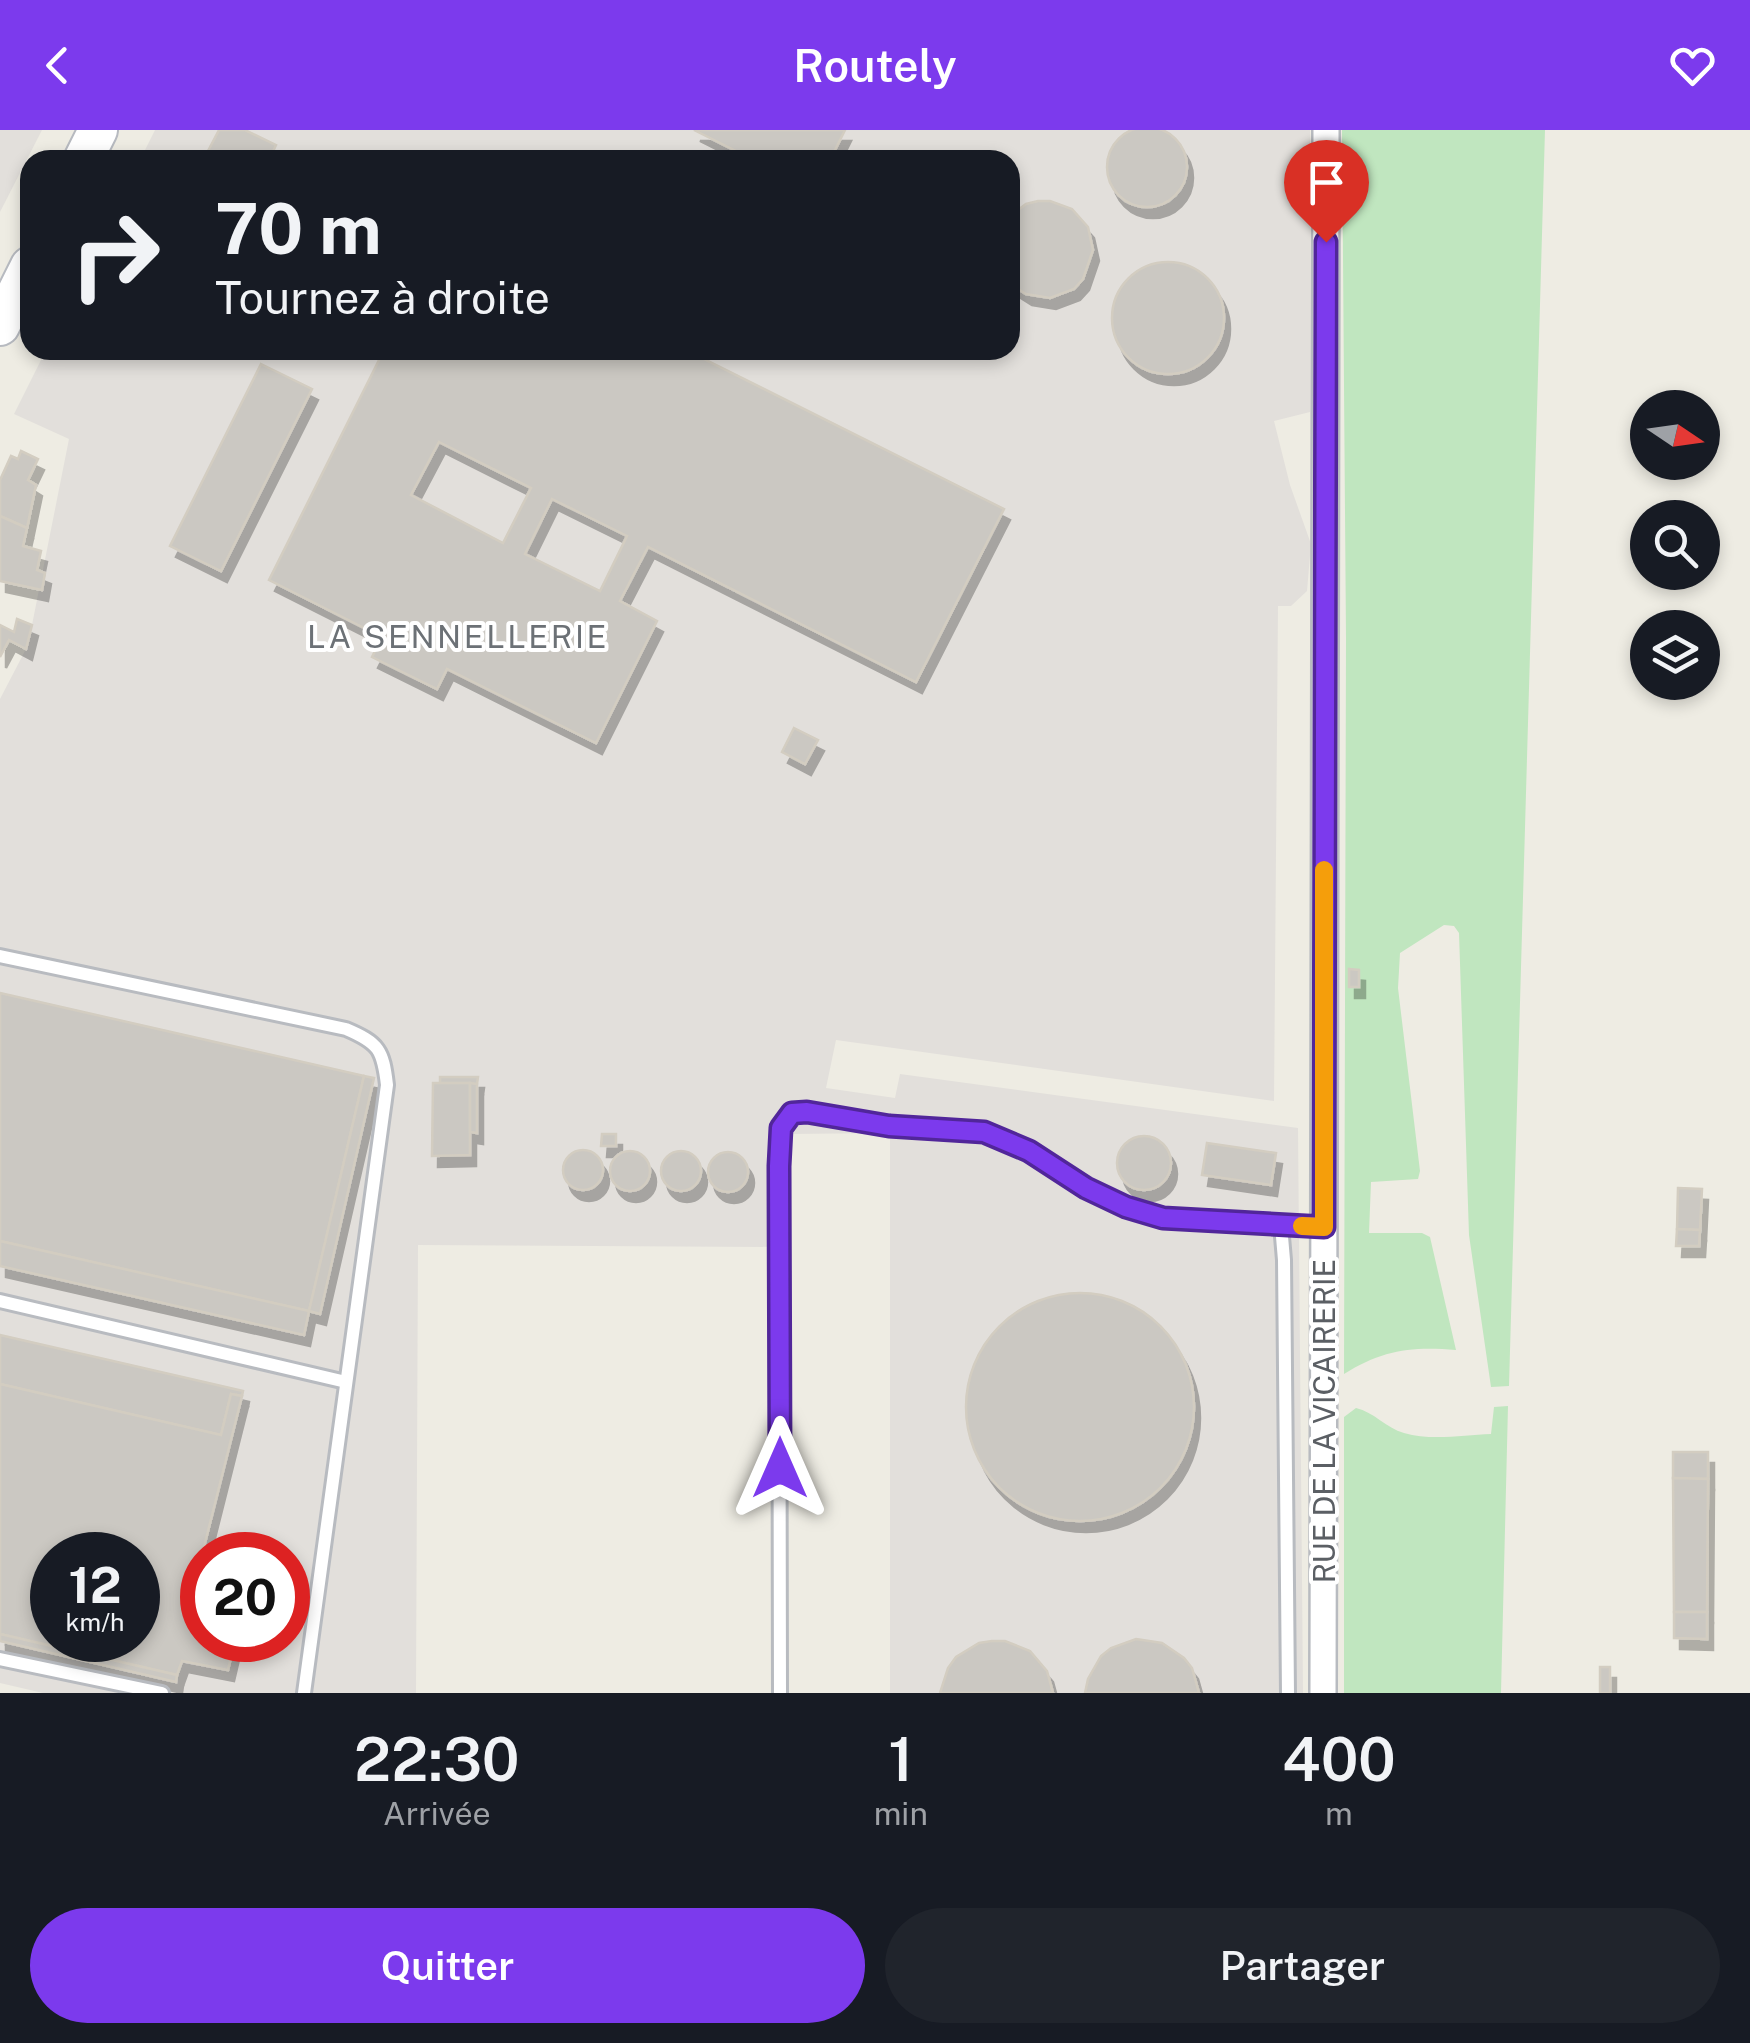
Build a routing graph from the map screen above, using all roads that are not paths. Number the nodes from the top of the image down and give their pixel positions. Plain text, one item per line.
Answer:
1 (1326, 130) edge
2 (20, 286) edge
3 (0, 326) edge
4 (0, 956) edge
5 (1281, 1225) junction
6 (1324, 1227) junction
7 (0, 1301) edge
8 (346, 1382) junction
9 (0, 1658) edge
10 (162, 1693) edge
11 (304, 1693) edge
12 (780, 1693) edge
13 (1288, 1693) edge
14 (1323, 1693) edge

1 - 6 street, RUE DE LA VICAIRERIE
2 - 3 street
4 - 8 lane
5 - 6 lane
5 - 12 lane
5 - 13 lane
6 - 14 street, RUE DE LA VICAIRERIE
7 - 8 lane
8 - 11 lane
9 - 10 lane

